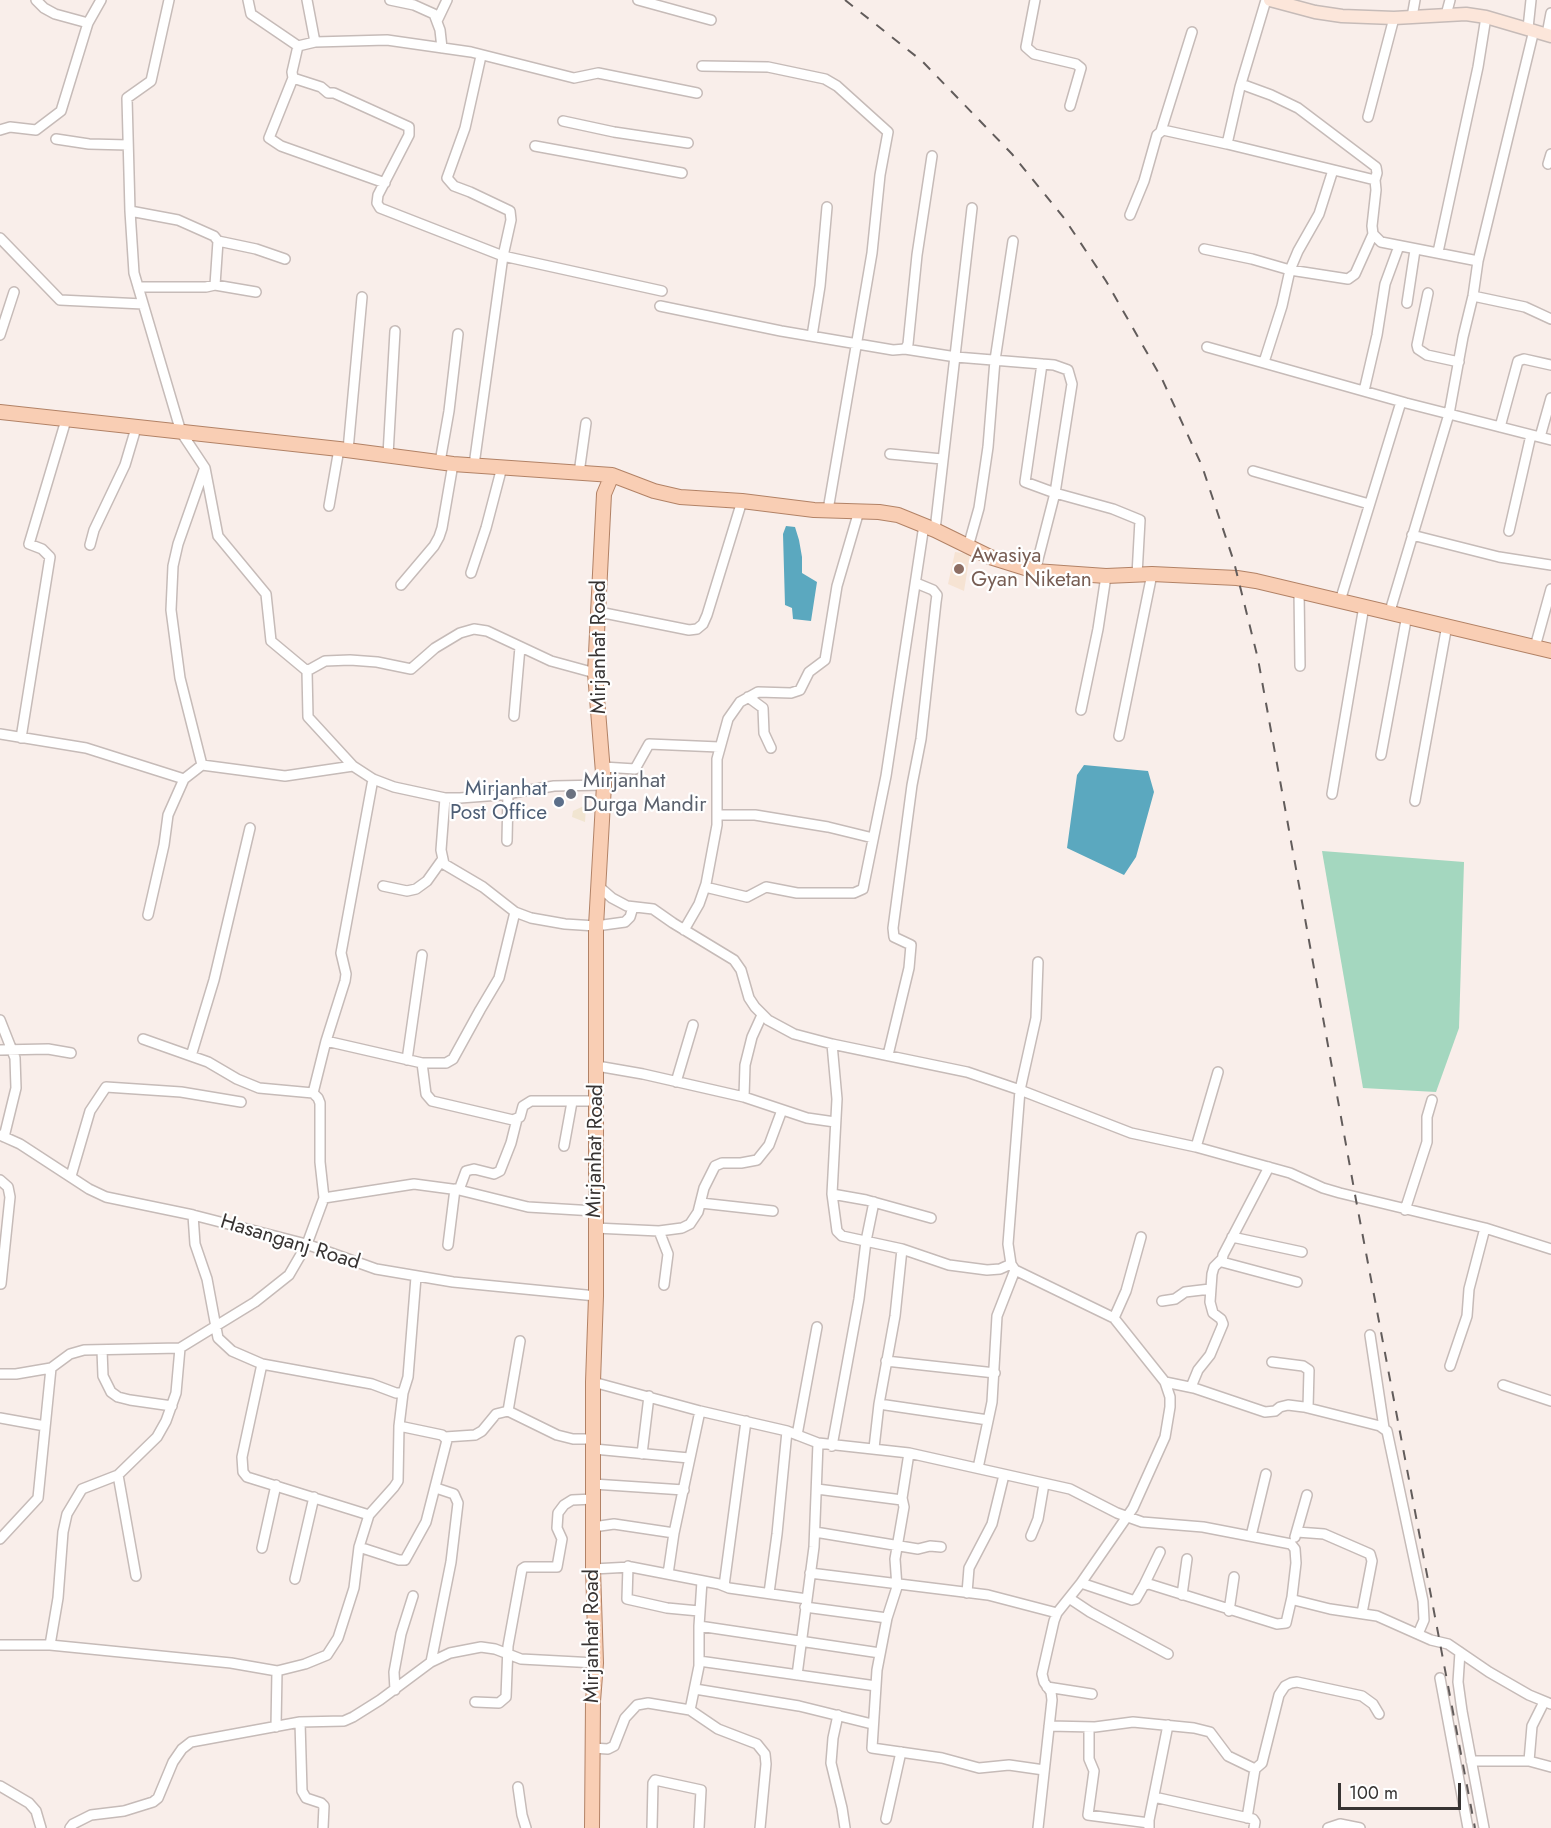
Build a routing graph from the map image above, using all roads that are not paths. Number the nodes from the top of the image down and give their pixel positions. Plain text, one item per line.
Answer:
1 (36, 0) edge
2 (101, 0) edge
3 (169, 0) edge
4 (249, 0) edge
5 (308, 0) edge
6 (390, 0) edge
7 (447, 0) edge
8 (638, 0) edge
9 (1035, 0) edge
10 (1268, 0) edge
11 (1415, 0) edge
12 (1450, 0) edge
13 (1531, 0) edge
14 (1289, 2) edge
15 (1551, 13) edge
16 (1446, 15) junction
17 (1412, 17) junction
18 (1394, 18) junction
19 (1486, 18) junction
20 (711, 20) dead end
21 (437, 21) junction
22 (88, 23) junction
23 (1531, 29) junction
24 (1192, 33) dead end
25 (1549, 35) edge
26 (315, 42) junction
27 (298, 46) junction
28 (442, 48) junction
29 (481, 56) junction
30 (702, 66) dead end
31 (293, 78) junction
32 (1241, 84) junction
33 (697, 93) dead end
34 (1070, 106) dead end
35 (1368, 117) dead end
36 (563, 121) dead end
37 (0, 130) edge
38 (1161, 131) junction
39 (56, 139) dead end
40 (688, 143) dead end
41 (1227, 144) junction
42 (128, 145) junction
43 (535, 146) dead end
44 (932, 156) dead end
45 (1333, 170) junction
46 (682, 173) dead end
47 (1375, 180) junction
48 (385, 183) junction
49 (827, 207) dead end
50 (972, 208) dead end
51 (130, 211) junction
52 (1130, 215) dead end
53 (1373, 234) junction
54 (0, 238) edge
55 (218, 241) junction
56 (1013, 241) dead end
57 (1399, 246) junction
58 (1204, 249) dead end
59 (1415, 250) junction
60 (1437, 252) junction
61 (503, 256) junction
62 (285, 260) dead end
63 (1478, 261) junction
64 (1290, 270) junction
65 (215, 285) junction
66 (138, 287) junction
67 (662, 291) dead end
68 (14, 292) dead end
69 (256, 292) dead end
70 (1428, 293) dead end
71 (1473, 296) junction
72 (362, 297) dead end
73 (1407, 303) dead end
74 (143, 304) junction
75 (660, 306) dead end
76 (1551, 319) edge
77 (395, 331) dead end
78 (458, 334) dead end
79 (0, 335) edge
80 (812, 336) junction
81 (857, 344) junction
82 (1206, 347) dead end
83 (905, 348) junction
84 (956, 357) junction
85 (995, 360) junction
86 (1264, 362) junction
87 (1459, 362) junction
88 (1042, 364) junction
89 (1551, 365) edge
90 (1364, 391) junction
91 (1551, 398) edge
92 (1401, 402) junction
93 (0, 412) edge
94 (1449, 414) junction
95 (66, 420) junction
96 (586, 423) dead end
97 (1500, 427) junction
98 (136, 428) junction
99 (181, 432) junction
100 (1536, 436) junction
101 (1551, 440) edge
102 (344, 449) junction
103 (890, 454) dead end
104 (388, 455) junction
105 (942, 459) junction
106 (447, 463) junction
107 (474, 465) junction
108 (502, 467) junction
109 (205, 468) junction
110 (1253, 471) dead end
111 (579, 473) junction
112 (612, 476) junction
113 (1055, 494) junction
114 (742, 501) junction
115 (1369, 504) junction
116 (329, 506) dead end
117 (828, 510) junction
118 (859, 511) junction
119 (930, 527) junction
120 (1509, 531) dead end
121 (1412, 535) junction
122 (90, 545) dead end
123 (968, 547) junction
124 (1551, 565) edge
125 (1035, 571) junction
126 (471, 573) dead end
127 (1152, 574) junction
128 (1137, 575) junction
129 (1106, 576) junction
130 (916, 583) junction
131 (401, 585) dead end
132 (1551, 589) edge
133 (1299, 591) junction
134 (1341, 601) junction
135 (1364, 606) junction
136 (1390, 611) junction
137 (598, 612) junction
138 (1407, 615) junction
139 (1447, 625) junction
140 (520, 647) junction
141 (1535, 648) junction
142 (1551, 651) edge
143 (1300, 666) dead end
144 (307, 671) junction
145 (595, 673) junction
146 (748, 697) junction
147 (1081, 710) dead end
148 (514, 717) dead end
149 (0, 734) edge
150 (1119, 736) dead end
151 (21, 738) junction
152 (719, 747) junction
153 (771, 748) dead end
154 (1382, 755) dead end
155 (202, 765) junction
156 (353, 766) junction
157 (603, 767) junction
158 (184, 779) junction
159 (373, 779) junction
160 (604, 785) junction
161 (508, 793) junction
162 (1332, 794) dead end
163 (446, 798) junction
164 (1415, 801) dead end
165 (718, 815) junction
166 (250, 828) dead end
167 (873, 838) junction
168 (507, 841) dead end
169 (442, 860) junction
170 (597, 885) junction
171 (383, 886) dead end
172 (705, 887) junction
173 (633, 907) junction
174 (514, 912) junction
175 (148, 915) dead end
176 (596, 926) junction
177 (684, 930) junction
178 (422, 956) dead end
179 (1038, 962) dead end
180 (762, 1015) junction
181 (0, 1020) edge
182 (693, 1025) dead end
183 (143, 1039) dead end
184 (326, 1041) junction
185 (832, 1044) junction
186 (11, 1049) junction
187 (0, 1050) edge
188 (71, 1053) dead end
189 (888, 1055) junction
190 (191, 1056) junction
191 (407, 1060) junction
192 (422, 1063) junction
193 (597, 1066) junction
194 (1218, 1072) dead end
195 (676, 1082) junction
196 (1020, 1090) junction
197 (313, 1093) junction
198 (744, 1097) junction
199 (1432, 1100) dead end
200 (597, 1101) junction
201 (242, 1102) dead end
202 (572, 1102) junction
203 (782, 1110) junction
204 (517, 1119) junction
205 (836, 1122) junction
206 (2, 1136) edge
207 (564, 1146) dead end
208 (1196, 1147) junction
209 (1269, 1167) junction
210 (71, 1176) junction
211 (0, 1180) edge
212 (457, 1190) junction
213 (832, 1194) junction
214 (324, 1198) junction
215 (874, 1202) junction
216 (701, 1203) junction
217 (1405, 1210) junction
218 (595, 1211) junction
219 (773, 1211) dead end
220 (193, 1215) junction
221 (931, 1218) dead end
222 (595, 1228) junction
223 (1485, 1228) junction
224 (659, 1232) junction
225 (1141, 1237) dead end
226 (1232, 1237) junction
227 (866, 1241) junction
228 (306, 1244) junction
229 (448, 1245) dead end
230 (902, 1249) junction
231 (1551, 1249) edge
232 (1302, 1252) dead end
233 (1222, 1259) junction
234 (1013, 1267) junction
235 (416, 1277) junction
236 (1297, 1282) dead end
237 (1, 1284) edge
238 (664, 1285) dead end
239 (1210, 1289) junction
240 (596, 1296) junction
241 (1162, 1301) dead end
242 (1114, 1318) junction
243 (214, 1326) junction
244 (817, 1327) dead end
245 (1370, 1335) dead end
246 (520, 1341) dead end
247 (180, 1348) junction
248 (102, 1350) junction
249 (886, 1361) junction
250 (1272, 1362) dead end
251 (262, 1364) junction
252 (1450, 1366) dead end
253 (51, 1368) junction
254 (994, 1373) junction
255 (0, 1374) edge
256 (593, 1382) junction
257 (1165, 1382) junction
258 (1503, 1385) dead end
259 (1191, 1387) junction
260 (403, 1393) junction
261 (649, 1396) junction
262 (1551, 1401) edge
263 (879, 1404) junction
264 (172, 1406) junction
265 (1308, 1408) junction
266 (508, 1411) junction
267 (700, 1411) junction
268 (0, 1418) edge
269 (988, 1420) junction
270 (746, 1421) junction
271 (45, 1426) junction
272 (399, 1426) junction
273 (1384, 1428) junction
274 (787, 1431) junction
275 (797, 1435) junction
276 (446, 1437) junction
277 (818, 1443) junction
278 (594, 1444) junction
279 (832, 1446) junction
280 (874, 1449) junction
281 (909, 1453) junction
282 (642, 1454) junction
283 (689, 1458) junction
284 (978, 1468) junction
285 (1266, 1474) dead end
286 (118, 1475) junction
287 (1004, 1475) junction
288 (593, 1484) junction
289 (276, 1485) junction
290 (1044, 1485) junction
291 (436, 1488) junction
292 (817, 1489) junction
293 (684, 1490) junction
294 (1306, 1495) dead end
295 (314, 1497) junction
296 (594, 1499) junction
297 (902, 1500) junction
298 (369, 1515) junction
299 (1126, 1517) junction
300 (593, 1527) junction
301 (815, 1532) junction
302 (1297, 1532) junction
303 (674, 1533) junction
304 (1031, 1536) dead end
305 (1251, 1536) junction
306 (0, 1539) edge
307 (1293, 1545) junction
308 (897, 1546) junction
309 (940, 1546) dead end
310 (359, 1547) junction
311 (262, 1548) dead end
312 (1160, 1552) dead end
313 (1186, 1558) dead end
314 (628, 1566) junction
315 (593, 1569) junction
316 (810, 1573) junction
317 (668, 1574) junction
318 (136, 1576) dead end
319 (1234, 1577) dead end
320 (295, 1579) dead end
321 (702, 1581) junction
322 (1081, 1583) junction
323 (897, 1584) junction
324 (1144, 1585) junction
325 (724, 1586) junction
326 (769, 1593) junction
327 (967, 1593) junction
328 (1182, 1595) junction
329 (413, 1596) dead end
330 (1292, 1597) junction
331 (1069, 1598) junction
332 (806, 1603) junction
333 (699, 1611) junction
334 (1229, 1611) junction
335 (1362, 1612) junction
336 (1057, 1613) junction
337 (887, 1618) junction
338 (699, 1626) junction
339 (1418, 1634) junction
340 (802, 1641) junction
341 (0, 1646) edge
342 (50, 1646) junction
343 (1460, 1652) junction
344 (880, 1653) junction
345 (508, 1654) junction
346 (1168, 1654) dead end
347 (699, 1661) junction
348 (431, 1662) junction
349 (596, 1663) junction
350 (277, 1671) junction
351 (797, 1675) junction
352 (1440, 1678) dead end
353 (876, 1686) junction
354 (1047, 1687) junction
355 (695, 1689) junction
356 (395, 1690) junction
357 (1092, 1694) dead end
358 (475, 1702) dead end
359 (1547, 1703) edge
360 (690, 1710) junction
361 (1379, 1714) dead end
362 (838, 1715) junction
363 (300, 1722) junction
364 (872, 1724) junction
365 (1168, 1725) junction
366 (1049, 1726) junction
367 (276, 1727) junction
368 (1089, 1727) junction
369 (592, 1748) junction
370 (901, 1752) junction
371 (1471, 1761) junction
372 (1529, 1761) junction
373 (1551, 1767) edge
374 (1255, 1769) junction
375 (1044, 1770) junction
376 (0, 1786) edge
377 (518, 1787) dead end
378 (1154, 1797) junction
379 (1247, 1818) junction
380 (886, 1819) dead end
381 (1149, 1825) edge
382 (41, 1828) edge
383 (70, 1828) edge
384 (323, 1828) edge
385 (526, 1828) edge
386 (592, 1828) edge
387 (652, 1828) edge
388 (699, 1828) edge
389 (760, 1828) edge
390 (844, 1828) edge
391 (1038, 1828) edge
392 (1254, 1828) edge
393 (1328, 1828) edge
394 (1360, 1828) edge
395 (1468, 1828) edge
396 (1484, 1828) edge

1 - 22 street
2 - 22 street
3 - 42 street
4 - 27 street
5 - 26 street
6 - 21 street
7 - 21 street
8 - 20 street
9 - 34 street
10 - 14 street
10 - 32 street
11 - 17 street
12 - 16 street
13 - 23 street
14 - 18 street
15 - 25 street
16 - 17 street
16 - 19 street
17 - 18 street
18 - 35 street
19 - 23 street
19 - 60 street
21 - 28 street
22 - 37 street
23 - 25 street
23 - 63 street
24 - 38 street
26 - 27 street
26 - 28 street
27 - 31 street
28 - 29 street
29 - 33 street
29 - 61 street
30 - 81 street
31 - 48 street
31 - 48 street
32 - 41 street
32 - 47 street
36 - 40 street
38 - 41 street
38 - 52 street
39 - 42 street
41 - 45 street
42 - 51 street
43 - 46 street
44 - 83 street
45 - 47 street
45 - 64 street
47 - 53 street
48 - 61 street
49 - 80 street
50 - 84 street
51 - 55 street
51 - 66 street
53 - 57 street
53 - 64 street
54 - 74 street
55 - 62 street
55 - 65 street
56 - 85 street
57 - 59 street
57 - 90 street
58 - 64 street
59 - 60 street
59 - 73 street
60 - 63 street
61 - 67 street
61 - 107 street
63 - 71 street
64 - 86 street
65 - 66 street
65 - 69 street
66 - 74 street
68 - 79 street
70 - 87 street
71 - 76 street
71 - 87 street
72 - 102 street
74 - 99 street
75 - 80 street
77 - 104 street
78 - 106 street
80 - 81 street
81 - 83 street
81 - 117 street
82 - 86 street
83 - 84 street
84 - 85 street
84 - 105 street
85 - 88 street
85 - 123 street
86 - 90 street
87 - 94 street
88 - 113 street
88 - 113 street
89 - 97 street
90 - 92 street
91 - 100 street
92 - 94 street
92 - 115 street
93 - 95 main road
94 - 97 street
94 - 121 street
95 - 98 main road
95 - 151 street
96 - 111 street
97 - 100 street
98 - 99 main road
98 - 122 street
99 - 102 main road
99 - 109 street
100 - 101 street
100 - 120 street
102 - 104 main road
102 - 116 street
103 - 105 street
104 - 106 main road
105 - 119 street
106 - 107 main road
106 - 131 street
107 - 108 main road
108 - 111 main road
108 - 126 street
109 - 144 street
109 - 155 street
110 - 115 street
111 - 112 main road
112 - 114 main road
112 - 137 main road, Mirjanhat Road
113 - 125 street
113 - 128 street
114 - 117 main road
114 - 137 street
115 - 134 street
117 - 118 main road
118 - 119 main road
118 - 146 street
119 - 123 main road
119 - 130 street
121 - 124 street
121 - 136 street
123 - 125 main road
125 - 129 main road
127 - 128 main road
127 - 133 main road
127 - 150 street
128 - 129 main road
129 - 147 street
130 - 167 street
130 - 189 street
132 - 141 street
133 - 134 main road
133 - 143 street
134 - 135 main road
135 - 136 main road
135 - 162 street
136 - 138 main road
137 - 145 main road, Mirjanhat Road
138 - 139 main road
138 - 154 street
139 - 141 main road
139 - 164 street
140 - 144 street
140 - 145 street
140 - 148 street
141 - 142 main road
144 - 156 street
145 - 157 main road, Mirjanhat Road
146 - 152 street
146 - 153 street
149 - 151 street
151 - 158 street
152 - 157 street
152 - 165 street
155 - 156 street
155 - 158 street
156 - 159 street
157 - 160 main road, Mirjanhat Road
158 - 175 street
159 - 163 street
159 - 184 street
160 - 161 street
160 - 170 main road, Mirjanhat Road
161 - 163 street
161 - 168 street
163 - 169 street
165 - 167 street
165 - 172 street
166 - 190 street
167 - 172 street
169 - 171 street
169 - 174 street
170 - 173 street
170 - 176 main road, Mirjanhat Road
172 - 177 street
173 - 176 street
173 - 177 street
174 - 176 street
174 - 192 street
176 - 193 main road, Mirjanhat Road
177 - 180 street
178 - 191 street
179 - 196 street
180 - 185 street
180 - 198 street
181 - 186 street
182 - 195 street
183 - 190 street
184 - 191 street
184 - 197 street
185 - 189 street
185 - 205 street
186 - 187 street
186 - 188 street
186 - 206 street
189 - 196 street
190 - 197 street
191 - 192 street
192 - 204 street
193 - 195 street
193 - 200 main road, Mirjanhat Road
194 - 208 street
195 - 198 street
196 - 208 street
196 - 234 street
197 - 214 street
198 - 203 street
199 - 217 street
200 - 202 street
200 - 218 main road, Mirjanhat Road
201 - 210 street
202 - 204 street
202 - 207 street
203 - 205 street
203 - 216 street
204 - 212 street
205 - 213 street
206 - 210 street, Hasanganj Road
208 - 209 street
209 - 217 street
209 - 226 street
210 - 220 street, Hasanganj Road
211 - 237 street
212 - 214 street
212 - 218 street
212 - 229 street
213 - 215 street
213 - 227 street
214 - 228 street
215 - 221 street
215 - 227 street
216 - 219 street
216 - 224 street
217 - 223 street
218 - 222 main road, Mirjanhat Road
220 - 228 street, Hasanganj Road
220 - 243 street
222 - 224 street
222 - 240 main road, Mirjanhat Road
223 - 231 street
223 - 252 street
224 - 238 street
225 - 242 street
226 - 232 street
226 - 233 street
227 - 230 street
227 - 279 street
228 - 235 street, Hasanganj Road
228 - 243 street
230 - 234 street
230 - 249 street
233 - 236 street
233 - 239 street
234 - 242 street
234 - 254 street
235 - 240 street, Hasanganj Road
235 - 260 street
239 - 241 street
239 - 259 street
240 - 256 main road, Mirjanhat Road
242 - 257 street
243 - 247 street
243 - 251 street
244 - 275 street
245 - 273 street
246 - 266 street
247 - 248 street
247 - 264 street
248 - 253 street
248 - 264 street
249 - 254 street
249 - 263 street
250 - 265 street
251 - 260 street
251 - 289 street
253 - 255 street
253 - 271 street
254 - 269 street
256 - 261 street
256 - 278 main road, Mirjanhat Road
257 - 259 street
257 - 299 street
258 - 262 street
259 - 265 street
260 - 272 street
261 - 267 street
261 - 282 street
263 - 269 street
263 - 280 street
264 - 286 street
265 - 273 street
266 - 276 street
266 - 278 street
267 - 270 street
267 - 283 street
268 - 271 street
269 - 284 street
270 - 274 street
270 - 325 street
271 - 306 street
272 - 276 street
272 - 298 street
273 - 339 street
274 - 275 street
274 - 326 street
275 - 277 street
276 - 291 street
277 - 279 street
277 - 292 street
278 - 282 street
278 - 288 main road, Mirjanhat Road
279 - 280 street
280 - 281 street
281 - 284 street
281 - 297 street
282 - 283 street
283 - 293 street
284 - 287 street
285 - 305 street
286 - 318 street
286 - 342 street
287 - 290 street
287 - 327 street
288 - 293 street
288 - 296 main road, Mirjanhat Road
289 - 295 street
289 - 311 street
290 - 299 street
290 - 304 street
291 - 310 street
291 - 348 street
292 - 297 street
292 - 301 street
293 - 303 street
294 - 302 street
295 - 298 street
295 - 320 street
296 - 300 main road, Mirjanhat Road
296 - 345 street
297 - 308 street
298 - 310 street
299 - 305 street
299 - 322 street
300 - 303 street
300 - 315 main road, Mirjanhat Road
301 - 308 street
301 - 316 street
302 - 307 street
302 - 335 street
303 - 317 street
305 - 307 street
307 - 330 street
308 - 309 street
308 - 323 street
310 - 350 street
312 - 324 street
313 - 328 street
314 - 315 street
314 - 317 street
314 - 333 street
315 - 349 main road, Mirjanhat Road
316 - 323 street
316 - 332 street
317 - 321 street
319 - 334 street
321 - 325 street
321 - 333 street
322 - 324 street
322 - 331 street
323 - 327 street
323 - 337 street
324 - 328 street
325 - 326 street
326 - 332 street
327 - 336 street
328 - 334 street
329 - 356 street
330 - 334 street
330 - 335 street
331 - 336 street
331 - 346 street
332 - 337 street
332 - 340 street
333 - 338 street
335 - 339 street
336 - 354 street
337 - 344 street
338 - 340 street
338 - 347 street
339 - 343 street
340 - 344 street
340 - 351 street
341 - 342 street
342 - 350 street
343 - 359 street
343 - 371 street
344 - 353 street
345 - 348 street
345 - 349 street
345 - 358 street
347 - 351 street
347 - 355 street
348 - 356 street
349 - 369 main road, Mirjanhat Road
350 - 367 street
351 - 353 street
352 - 395 street
353 - 364 street
354 - 357 street
354 - 366 street
355 - 360 street
355 - 362 street
356 - 363 street
359 - 372 street
360 - 369 street
360 - 389 street
361 - 374 street
362 - 364 street
362 - 390 street
363 - 367 street
363 - 384 street
364 - 370 street
365 - 368 street
365 - 374 street
365 - 378 street
366 - 368 street
366 - 375 street
367 - 383 street
368 - 381 street
369 - 386 main road, Mirjanhat Road
370 - 375 street
370 - 380 street
371 - 372 street
371 - 396 street
372 - 373 street
374 - 379 street
375 - 391 street
376 - 382 street
377 - 385 street
378 - 379 street
378 - 381 street
379 - 392 street
387 - 388 street
393 - 394 street

